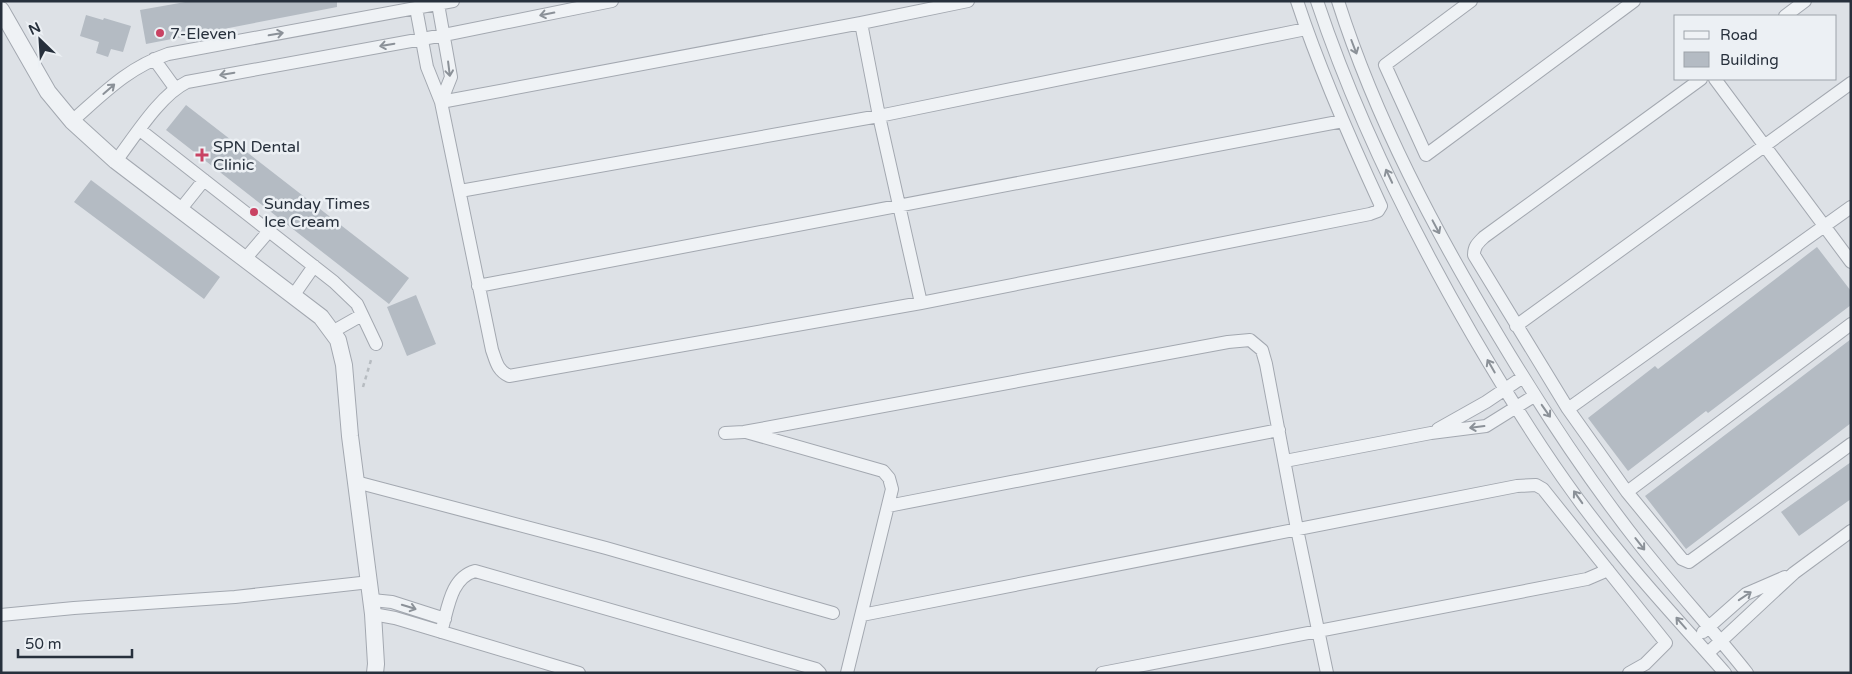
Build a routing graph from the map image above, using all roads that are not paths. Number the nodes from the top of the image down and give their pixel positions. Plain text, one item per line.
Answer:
1 (454, 1) edge
2 (612, 1) edge
3 (968, 1) edge
4 (1297, 1) edge
5 (1471, 1) edge
6 (1634, 1) edge
7 (1805, 1) edge
8 (1342, 2) edge
9 (438, 4) junction
10 (1319, 6) edge
11 (416, 8) junction
12 (1, 10) edge
13 (1785, 15) edge
14 (861, 23) junction
15 (1306, 29) junction
16 (444, 35) junction
17 (422, 39) junction
18 (154, 59) junction
19 (1700, 80) edge
20 (1716, 80) edge
21 (1851, 82) edge
22 (175, 88) junction
23 (441, 102) junction
24 (879, 116) junction
25 (72, 121) junction
26 (1342, 121) junction
27 (140, 130) junction
28 (1766, 146) junction
29 (116, 161) junction
30 (204, 180) junction
31 (460, 191) junction
32 (1424, 205) junction
33 (899, 206) junction
34 (1851, 207) edge
35 (180, 210) junction
36 (1407, 215) junction
37 (1824, 226) junction
38 (269, 231) junction
39 (245, 259) junction
40 (1851, 262) edge
41 (314, 266) junction
42 (478, 286) junction
43 (293, 296) junction
44 (921, 303) junction
45 (362, 315) junction
46 (1851, 324) edge
47 (1516, 326) junction
48 (332, 332) junction
49 (376, 344) dead end
50 (1523, 377) junction
51 (1504, 390) junction
52 (1534, 396) junction
53 (1515, 408) junction
54 (1568, 409) junction
55 (1279, 430) junction
56 (744, 432) junction
57 (725, 433) dead end
58 (1431, 433) junction
59 (1851, 444) edge
60 (1285, 461) junction
61 (356, 482) junction
62 (1627, 492) junction
63 (888, 506) junction
64 (1297, 529) junction
65 (1851, 531) edge
66 (1608, 570) junction
67 (1794, 573) junction
68 (370, 582) junction
69 (372, 607) junction
70 (833, 612) dead end
71 (862, 614) junction
72 (1, 615) edge
73 (445, 619) junction
74 (1709, 626) junction
75 (1318, 631) junction
76 (440, 632) junction
77 (1694, 639) junction
78 (1722, 641) junction
79 (1708, 654) junction
80 (375, 673) edge
81 (579, 673) edge
82 (820, 673) edge
83 (846, 673) edge
84 (1102, 673) edge
85 (1327, 673) edge
86 (1629, 673) edge
87 (1725, 673) edge
88 (1747, 673) edge

1 - 9 street
2 -> 16 street
3 - 14 street
4 - 15 street
5 - 6 street
7 - 13 street
8 - 10 street
8 -> 32 street
9 - 11 street
9 - 16 street
36 -> 10 street
11 - 17 street
18 -> 11 street
12 - 25 street
14 - 23 street
14 - 24 street
15 - 24 street
15 - 26 street
16 - 17 street
16 -> 23 street
17 -> 22 street
17 - 23 street
18 - 22 street
25 -> 18 street
19 - 47 street
20 - 28 street
21 - 28 street
22 - 27 street
23 - 31 street
24 - 31 street
24 - 33 street
25 - 29 street
26 - 33 street
26 - 44 street
27 - 29 street
27 - 30 street
28 - 37 street
28 - 47 street
29 - 35 street
30 - 35 street
30 - 38 street
31 - 42 street
32 - 36 street
32 -> 50 street
33 - 42 street
33 - 44 street
34 - 37 street
35 - 39 street
51 -> 36 street
37 - 40 street
37 - 54 street
38 - 39 street
38 - 41 street
39 - 43 street
41 - 43 street
41 - 45 street
42 - 44 street
43 - 48 street
45 - 48 street
45 - 49 street
46 - 62 street
47 - 54 street
48 - 61 street
50 - 51 street
50 - 52 street
51 - 53 street
51 - 58 street
52 - 53 street
52 -> 74 street
53 -> 58 street
77 -> 53 street
54 - 62 street
55 - 56 street
55 - 60 street
55 - 63 street
56 - 57 street
56 - 63 street
58 - 60 street
59 - 62 street
60 - 64 street
61 - 68 street
61 - 70 street
63 - 71 street
64 - 66 street
64 - 71 street
64 - 75 street
65 - 67 street
66 - 75 street
66 - 86 street
74 -> 67 street
67 - 78 street
68 - 69 street
68 - 72 street
69 -> 73 street
69 - 76 street
69 - 80 street
71 - 83 street
73 - 76 street
73 - 82 street
74 - 77 street
74 - 78 street
75 - 84 street
75 - 85 street
76 - 81 street
77 - 79 street
78 - 79 street
78 - 88 street
79 - 87 street

